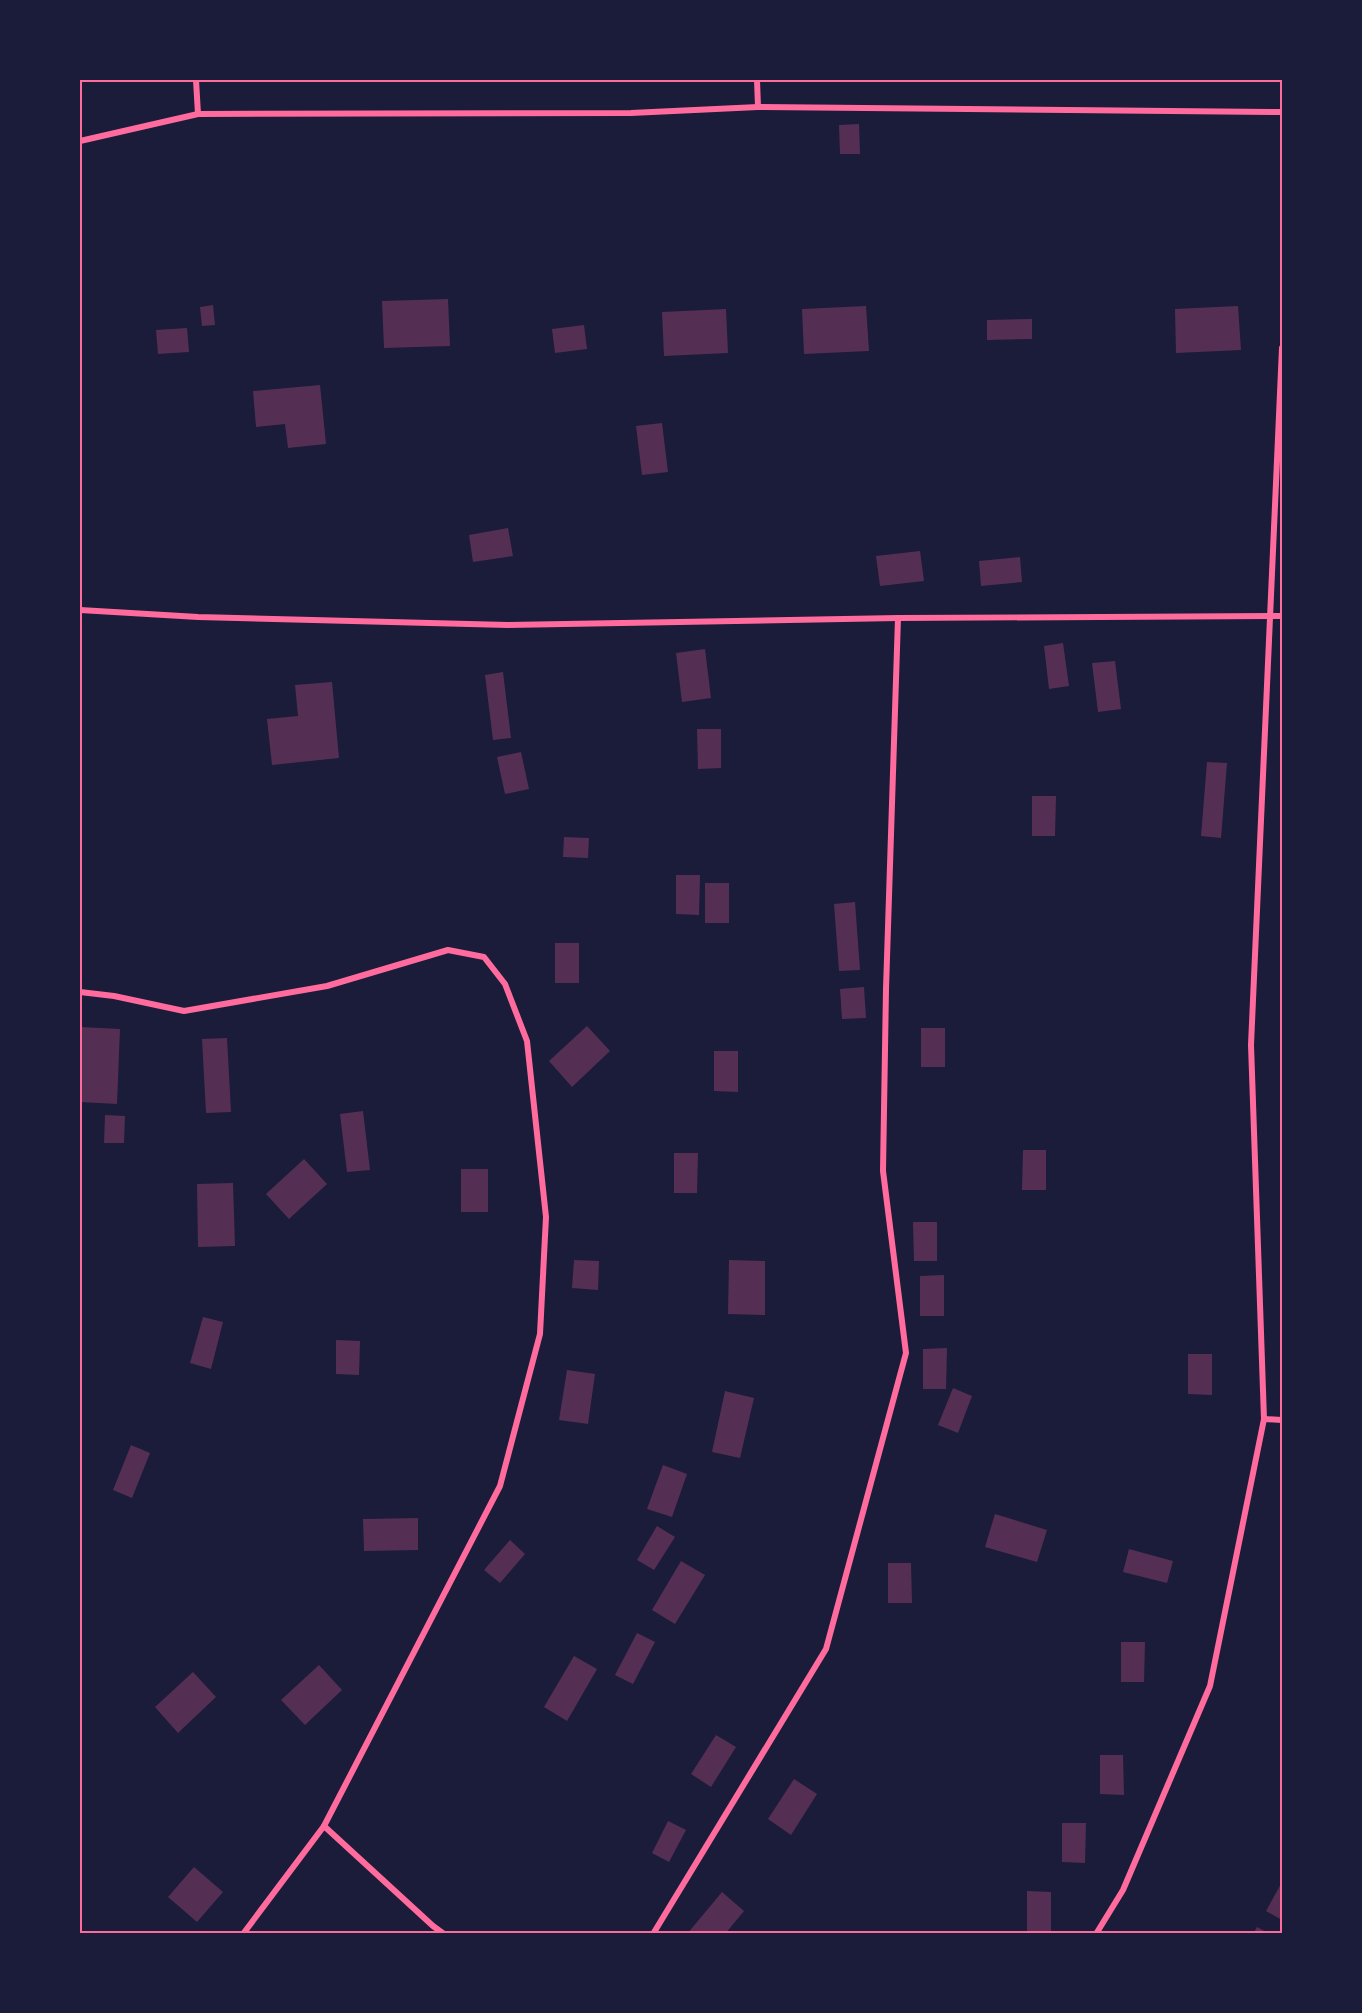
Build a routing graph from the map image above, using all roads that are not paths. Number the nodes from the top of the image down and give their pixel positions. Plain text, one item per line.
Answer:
1 (196, 80) edge
2 (757, 80) edge
3 (758, 107) junction
4 (1282, 112) edge
5 (198, 114) junction
6 (80, 141) edge
7 (1282, 348) edge
8 (80, 610) edge
9 (1271, 615) junction
10 (1282, 616) edge
11 (898, 618) junction
12 (80, 992) edge
13 (1264, 1419) junction
14 (1282, 1420) edge
15 (324, 1826) junction
16 (243, 1934) edge
17 (444, 1934) edge
18 (653, 1934) edge
19 (1096, 1934) edge

1 - 5 street
2 - 3 street
3 - 4 street
3 - 5 street
5 - 6 street
7 - 9 street
8 - 11 street
9 - 10 street
9 - 11 street
9 - 13 street
11 - 18 street
12 - 15 street
13 - 14 street
13 - 19 street
15 - 16 street
15 - 17 street

